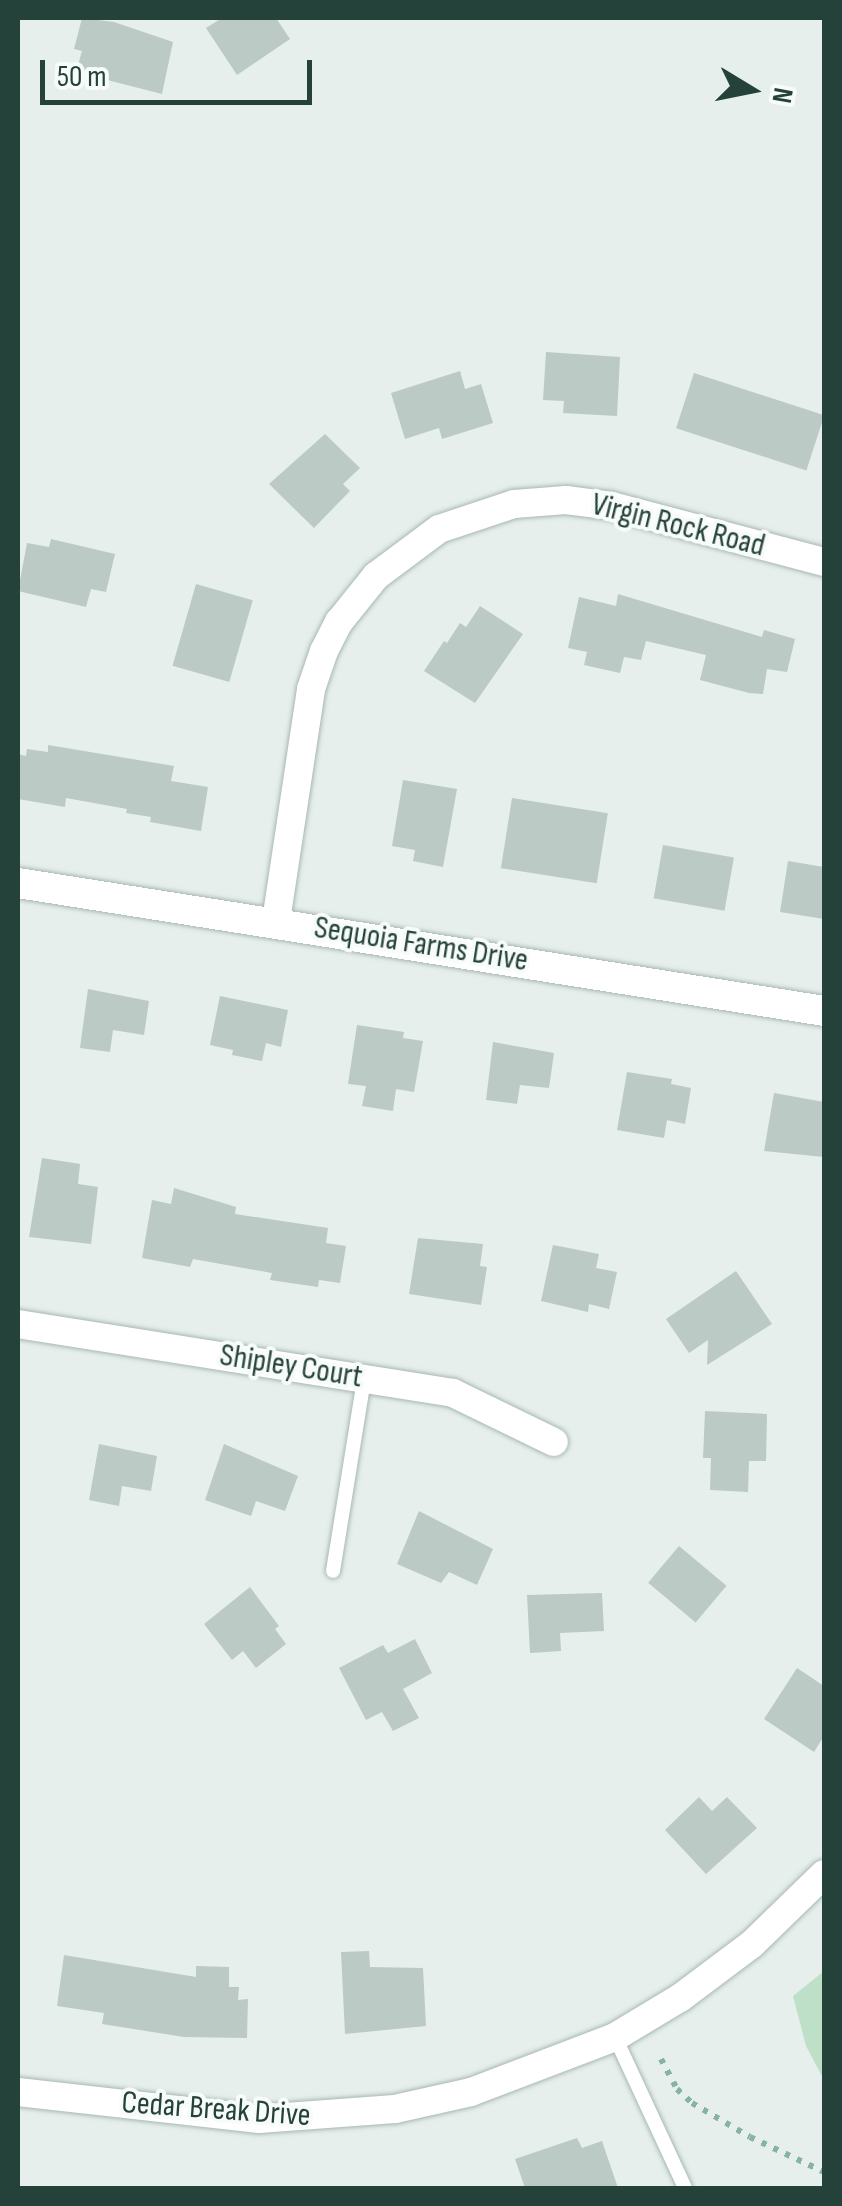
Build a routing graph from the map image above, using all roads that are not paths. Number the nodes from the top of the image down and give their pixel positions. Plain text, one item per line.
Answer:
1 (824, 562) edge
2 (18, 883) edge
3 (276, 921) junction
4 (824, 1010) edge
5 (18, 1324) edge
6 (364, 1379) junction
7 (554, 1442) dead end
8 (333, 1572) dead end
9 (824, 1874) edge
10 (615, 2038) junction
11 (18, 2092) edge
12 (685, 2188) edge

1 - 3 street, Virgin Rock Road
2 - 3 street, Sequoia Farms Drive
3 - 4 street, Sequoia Farms Drive
5 - 6 street, Shipley Court
6 - 7 street, Shipley Court
6 - 8 lane
9 - 10 street, Cedar Break Drive
10 - 11 street, Cedar Break Drive
10 - 12 lane

